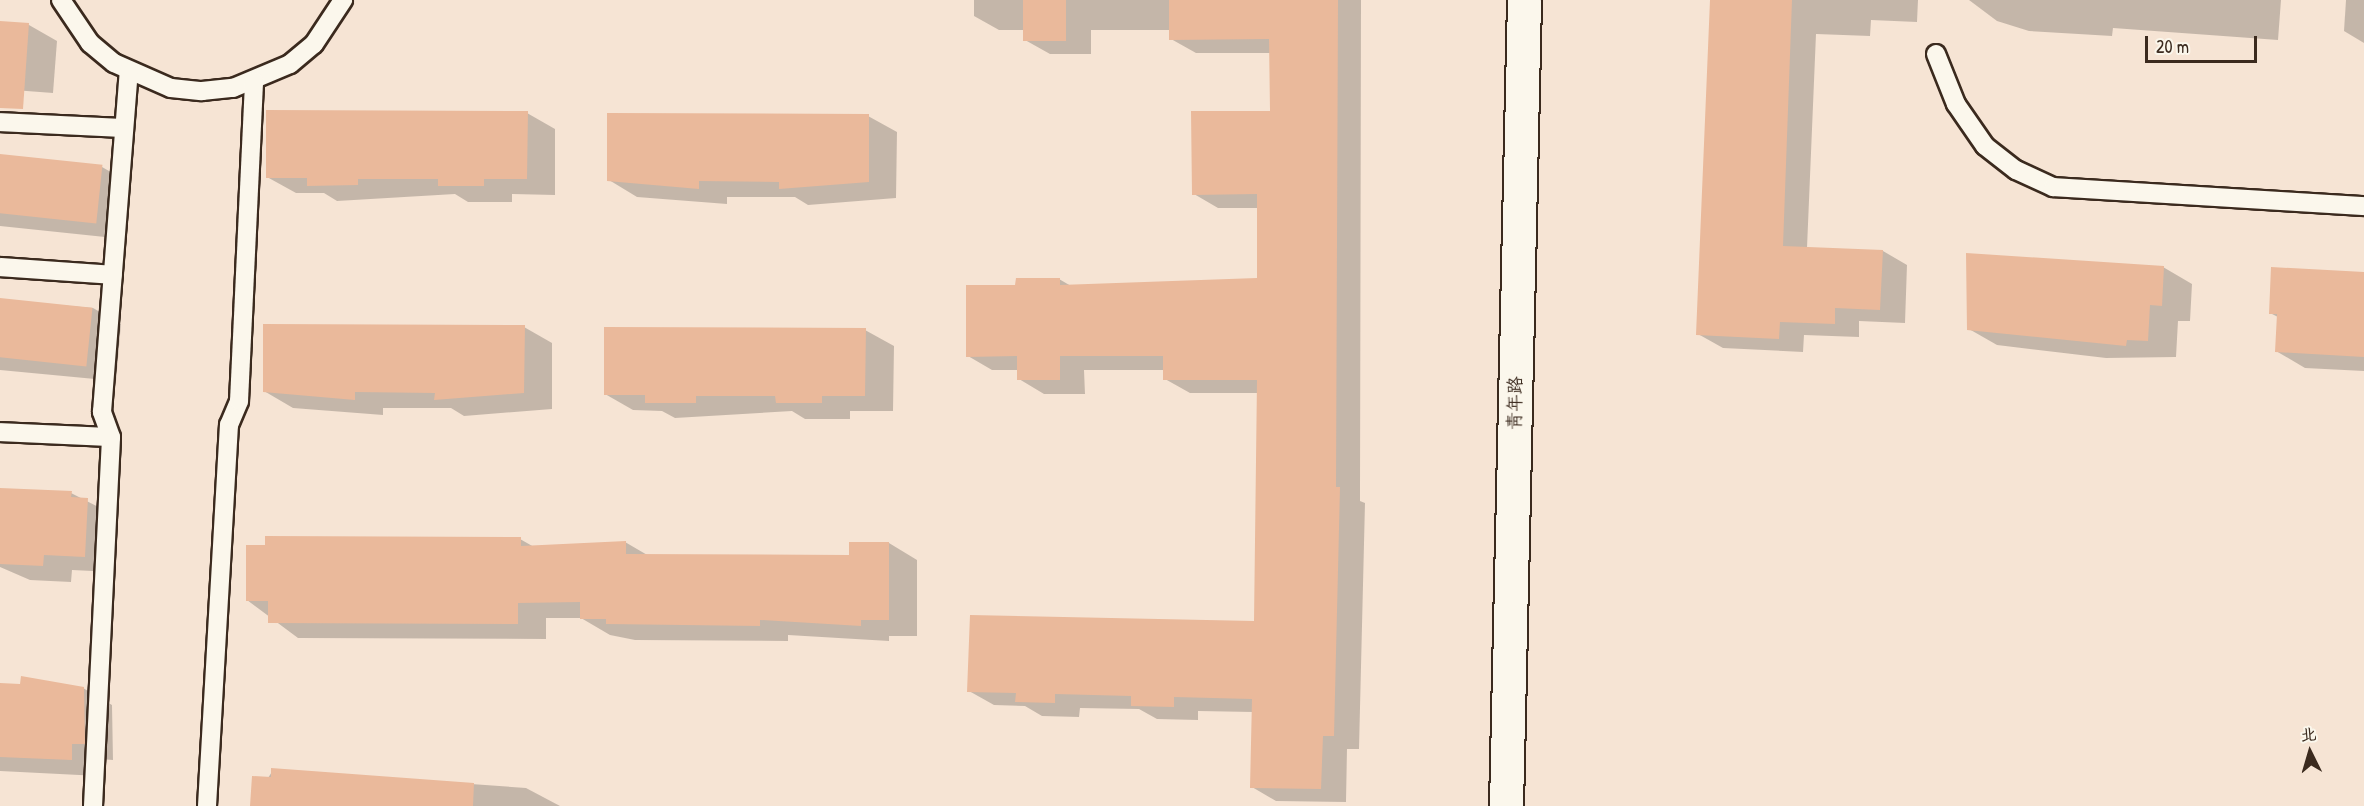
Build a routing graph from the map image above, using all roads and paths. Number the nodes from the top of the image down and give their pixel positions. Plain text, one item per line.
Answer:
1 (62, 0) edge
2 (343, 0) edge
3 (1524, 0) edge
4 (1936, 54) dead end
5 (129, 71) junction
6 (254, 81) junction
7 (0, 122) edge
8 (124, 128) junction
9 (2364, 206) edge
10 (0, 267) edge
11 (113, 275) junction
12 (0, 432) edge
13 (111, 437) junction
14 (93, 806) edge
15 (207, 806) edge
16 (1506, 806) edge

1 - 5 lane
2 - 6 lane
3 - 16 street, 青年路
4 - 9 lane
5 - 6 lane
5 - 8 lane
6 - 15 lane
7 - 8 lane
8 - 11 lane
10 - 11 lane
11 - 13 lane
12 - 13 lane
13 - 14 lane

